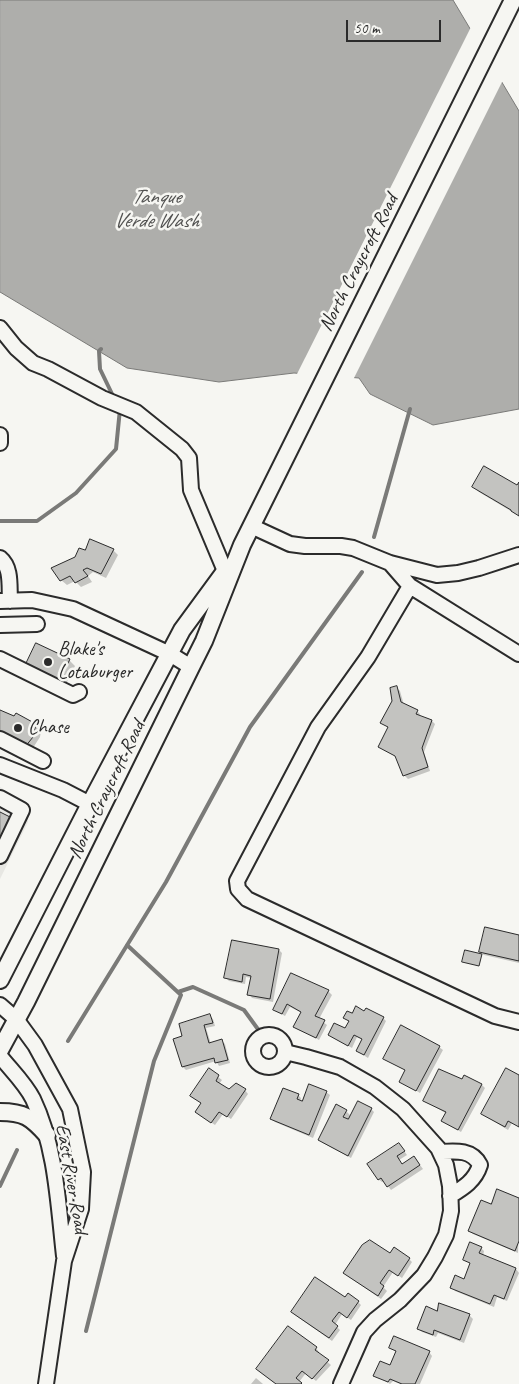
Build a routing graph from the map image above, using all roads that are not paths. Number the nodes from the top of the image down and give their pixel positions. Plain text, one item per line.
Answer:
1 (513, 0) edge
2 (0, 328) edge
3 (0, 435) edge
4 (0, 443) edge
5 (251, 526) junction
6 (242, 545) junction
7 (519, 555) edge
8 (0, 558) edge
9 (390, 563) junction
10 (225, 571) junction
11 (410, 586) junction
12 (5, 601) edge
13 (0, 624) edge
14 (37, 624) dead end
15 (170, 654) junction
16 (519, 654) edge
17 (0, 660) edge
18 (191, 668) junction
19 (79, 692) dead end
20 (0, 739) edge
21 (43, 761) dead end
22 (0, 765) edge
23 (0, 798) edge
24 (90, 804) junction
25 (0, 856) edge
26 (0, 980) edge
27 (0, 1005) edge
28 (16, 1019) junction
29 (518, 1021) edge
30 (0, 1050) edge
31 (285, 1052) dead end
32 (0, 1056) edge
33 (0, 1112) edge
34 (47, 1135) junction
35 (440, 1152) junction
36 (450, 1196) junction
37 (64, 1261) junction
38 (46, 1384) edge
39 (341, 1384) edge

1 - 5 main road, North Craycroft Road
2 - 10 street
3 - 4 street
5 - 6 main road, North Craycroft Road
5 - 9 street
6 - 10 main road, North Craycroft Road
6 - 18 main road, North Craycroft Road
7 - 9 street
8 - 12 street
9 - 11 street
10 - 15 main road, North Craycroft Road
11 - 16 street
11 - 29 street
12 - 15 street
13 - 14 street
15 - 18 street
15 - 24 main road, North Craycroft Road
17 - 19 street
18 - 28 main road, North Craycroft Road
20 - 21 street
22 - 24 street
23 - 25 street
24 - 26 main road, North Craycroft Road
27 - 28 street, East River Road
28 - 30 main road, North Craycroft Road
28 - 37 street, East River Road
31 - 35 street
32 - 34 street, East River Road
33 - 34 main road
34 - 37 street, East River Road
35 - 36 street
35 - 36 street
36 - 39 street
37 - 38 street, East River Road

